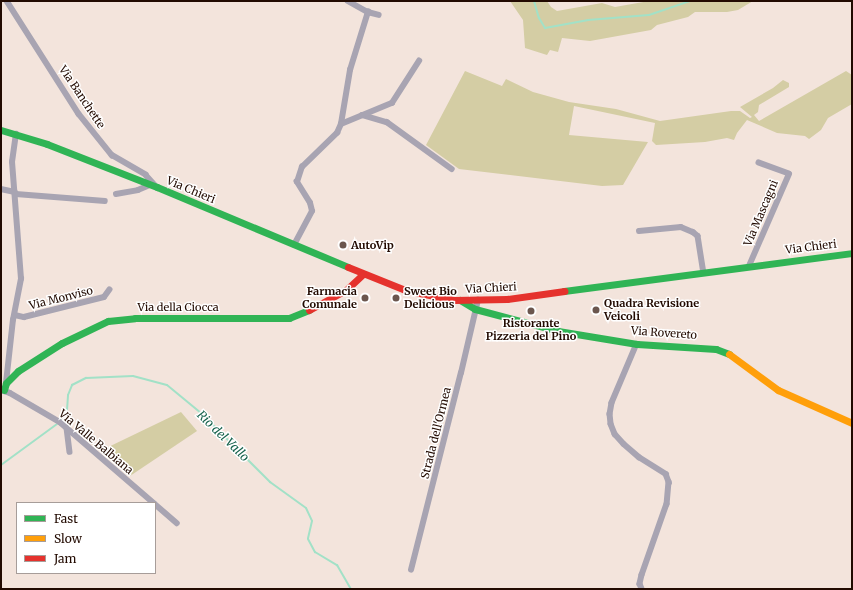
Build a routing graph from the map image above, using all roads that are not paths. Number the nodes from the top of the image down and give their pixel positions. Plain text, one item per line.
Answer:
1 (7, 1) edge
2 (348, 1) edge
3 (368, 12) junction
4 (379, 15) dead end
5 (419, 61) dead end
6 (362, 115) junction
7 (341, 124) junction
8 (1, 130) edge
9 (16, 134) junction
10 (759, 163) dead end
11 (452, 169) dead end
12 (153, 186) junction
13 (1, 189) edge
14 (16, 193) junction
15 (116, 194) dead end
16 (105, 201) dead end
17 (639, 231) dead end
18 (294, 245) junction
19 (852, 253) edge
20 (749, 266) junction
21 (704, 272) junction
22 (363, 274) junction
23 (109, 290) dead end
24 (460, 300) junction
25 (478, 300) junction
26 (475, 309) junction
27 (15, 315) junction
28 (637, 344) junction
29 (4, 388) edge
30 (852, 423) edge
31 (67, 428) junction
32 (70, 452) dead end
33 (152, 502) edge
34 (156, 506) edge
35 (178, 523) dead end
36 (411, 570) dead end
37 (642, 589) edge

1 - 12 street, Via Banchette
2 - 3 street
3 - 4 street
3 - 7 street
5 - 6 street
6 - 7 street
6 - 11 street
7 - 18 street
8 - 9 main road, Via Chieri
9 - 12 main road, Via Chieri
9 - 14 street, Via Monviso
10 - 20 street, Via Mascagni
12 - 15 street, Via Chieri
12 - 18 main road, Via Chieri
13 - 14 street
14 - 16 street
14 - 27 street, Via Monviso
17 - 21 street
18 - 22 main road, Via Chieri
19 - 20 main road, Via Chieri
20 - 21 main road, Via Chieri
21 - 25 main road, Via Chieri
22 - 24 main road, Via Chieri
22 - 29 main road, Via della Ciocca
23 - 27 street, Via Monviso
24 - 25 main road, Via Chieri
24 - 26 main road, Via Rovereto
25 - 26 street, Strada dell'Ormea
26 - 28 main road, Via Rovereto
26 - 36 street, Strada dell'Ormea
27 - 29 street, Via Monviso
28 - 30 main road, Via Rovereto
28 - 37 street
29 - 31 street, Via Valle Balbiana
31 - 32 street
31 - 33 street, Via Valle Balbiana
34 - 35 street, Via Valle Balbiana

